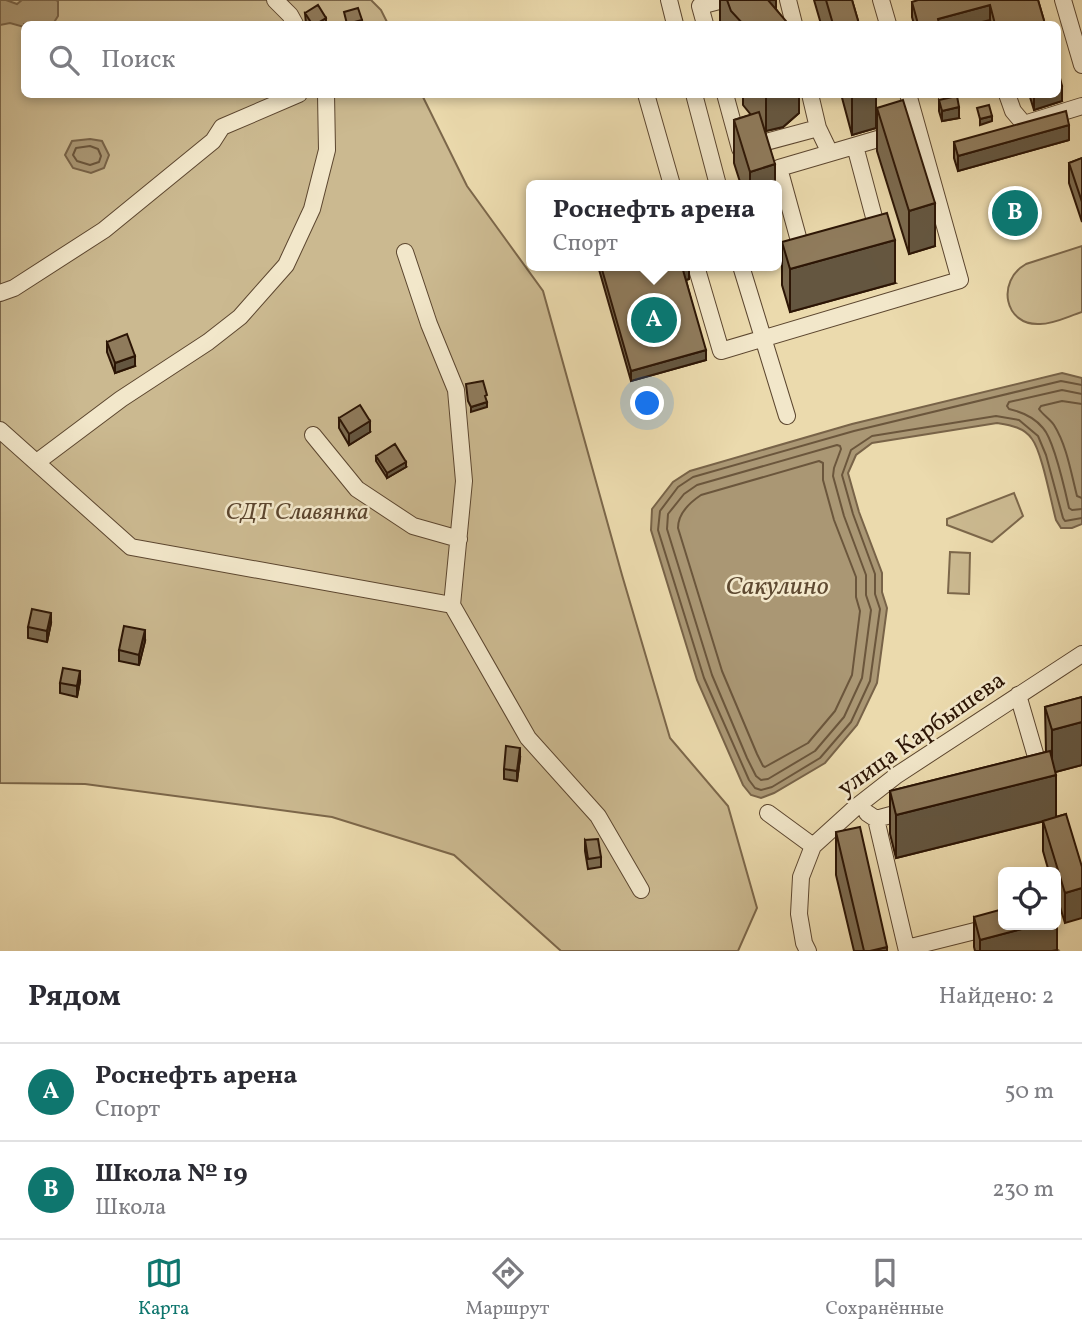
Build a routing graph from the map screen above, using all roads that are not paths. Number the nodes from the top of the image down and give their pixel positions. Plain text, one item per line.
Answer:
1 (275, 0) edge
2 (668, 0) edge
3 (723, 0) edge
4 (788, 0) edge
5 (881, 0) edge
6 (1063, 0) edge
7 (293, 21) edge
8 (674, 21) edge
9 (704, 21) edge
10 (793, 21) edge
11 (887, 21) edge
12 (1082, 65) edge
13 (290, 98) edge
14 (326, 98) edge
15 (647, 98) edge
16 (695, 98) edge
17 (725, 98) edge
18 (811, 98) edge
19 (909, 98) edge
20 (1008, 98) edge
21 (1082, 106) edge
22 (918, 127) junction
23 (818, 128) junction
24 (855, 146) junction
25 (740, 149) junction
26 (830, 153) junction
27 (710, 157) junction
28 (671, 180) edge
29 (717, 180) edge
30 (780, 180) edge
31 (782, 196) edge
32 (784, 214) edge
33 (868, 244) edge
34 (405, 252) dead end
35 (817, 258) edge
36 (697, 271) edge
37 (742, 271) edge
38 (0, 293) edge
39 (763, 340) junction
40 (787, 416) dead end
41 (0, 430) edge
42 (313, 435) dead end
43 (37, 463) junction
44 (458, 539) junction
45 (452, 605) junction
46 (1082, 654) edge
47 (1018, 695) junction
48 (1030, 780) edge
49 (927, 806) edge
50 (856, 807) junction
51 (768, 813) dead end
52 (876, 818) junction
53 (813, 846) junction
54 (641, 890) dead end
55 (998, 925) edge
56 (907, 949) edge
57 (808, 951) edge

1 - 7 street
2 - 8 street
3 - 9 street
4 - 10 street
5 - 11 street
6 - 12 street
13 - 38 street
14 - 43 street
15 - 28 street
16 - 27 street
17 - 25 street
18 - 23 street
19 - 22 street
20 - 21 street
22 - 24 street
22 - 39 street
23 - 25 street
23 - 26 street
24 - 26 street
24 - 33 street
25 - 27 street
26 - 30 street
27 - 29 street
31 - 32 street
32 - 35 street
34 - 44 street
36 - 39 street
37 - 39 street
39 - 40 street
41 - 43 street
42 - 44 street
43 - 45 street
44 - 45 street
45 - 54 street
46 - 47 street, улица Карбышева
47 - 48 street
47 - 50 street, улица Карбышева
49 - 52 street
50 - 52 street
50 - 53 street, улица Карбышева
51 - 53 street
52 - 56 street
53 - 57 street, улица Карбышева
55 - 56 street

